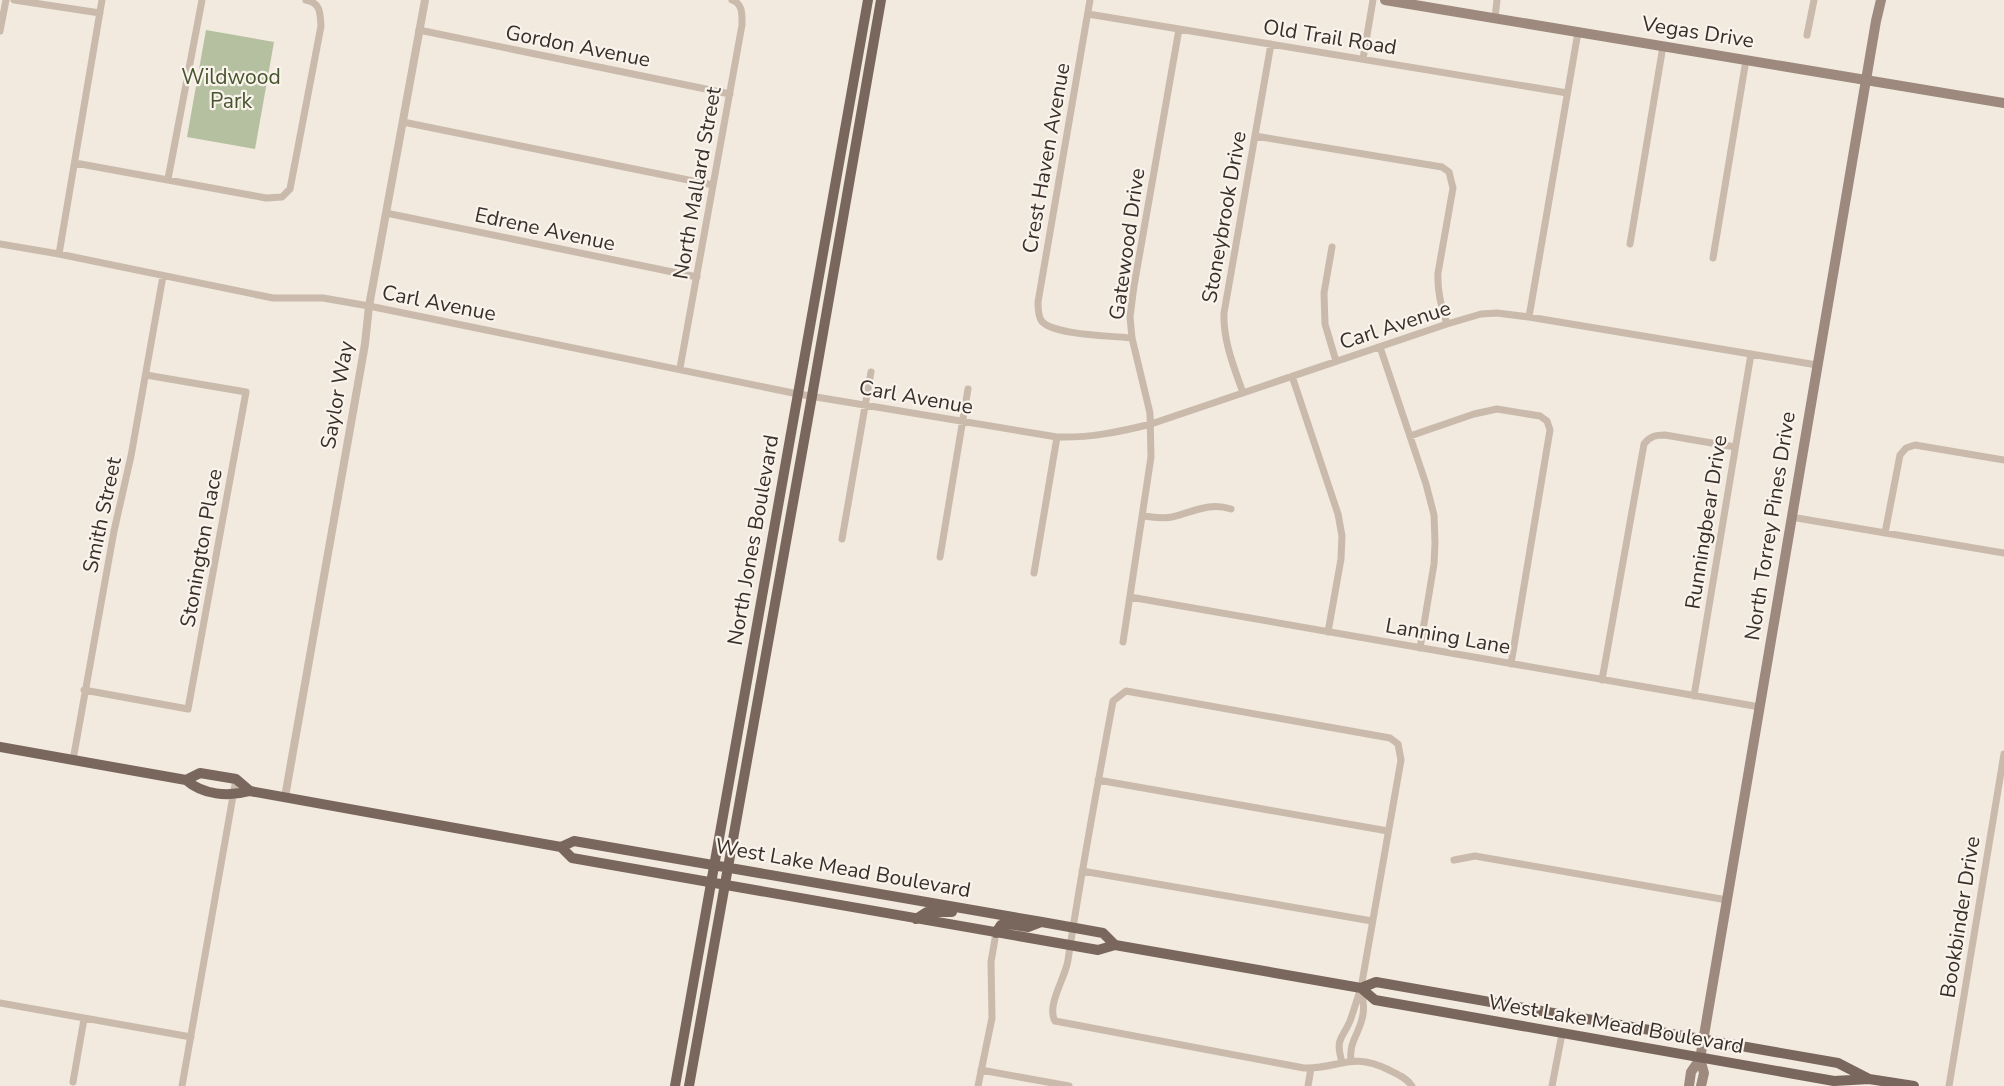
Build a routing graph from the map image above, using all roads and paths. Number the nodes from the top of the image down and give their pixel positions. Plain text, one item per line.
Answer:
1 (6, 0) edge
2 (14, 0) edge
3 (102, 0) edge
4 (202, 0) edge
5 (306, 0) edge
6 (425, 0) edge
7 (868, 0) edge
8 (881, 0) edge
9 (1090, 0) edge
10 (1373, 0) edge
11 (1385, 0) edge
12 (1497, 0) edge
13 (1814, 0) edge
14 (1881, 0) edge
15 (735, 2) edge
16 (100, 14) junction
17 (1088, 14) junction
18 (1494, 18) junction
19 (1179, 29) junction
20 (419, 30) junction
21 (0, 31) edge
22 (1578, 32) junction
23 (1807, 35) dead end
24 (1271, 44) junction
25 (1664, 46) junction
26 (1363, 59) junction
27 (1746, 60) junction
28 (1866, 80) junction
29 (1567, 93) junction
30 (730, 94) junction
31 (2004, 103) edge
32 (403, 122) junction
33 (1255, 136) junction
34 (840, 158) junction
35 (854, 161) junction
36 (75, 162) junction
37 (168, 179) junction
38 (713, 185) junction
39 (386, 213) junction
40 (1630, 244) dead end
41 (0, 245) edge
42 (1332, 247) dead end
43 (59, 254) junction
44 (1713, 258) dead end
45 (163, 276) junction
46 (697, 277) junction
47 (369, 306) junction
48 (1529, 317) junction
49 (1447, 324) junction
50 (1132, 338) junction
51 (1380, 346) junction
52 (1751, 354) junction
53 (1336, 361) junction
54 (1817, 365) junction
55 (680, 368) junction
56 (871, 372) dead end
57 (146, 375) junction
58 (1292, 376) junction
59 (968, 389) dead end
60 (1243, 393) junction
61 (798, 394) junction
62 (812, 396) junction
63 (866, 405) junction
64 (962, 422) junction
65 (1150, 424) junction
66 (1410, 436) junction
67 (1057, 437) junction
68 (1736, 447) junction
69 (2004, 460) edge
70 (1231, 508) dead end
71 (1143, 516) junction
72 (1791, 517) junction
73 (1886, 533) junction
74 (842, 539) dead end
75 (2004, 553) edge
76 (940, 556) dead end
77 (1034, 573) dead end
78 (765, 583) junction
79 (1130, 597) junction
80 (756, 632) junction
81 (1328, 632) junction
82 (1123, 642) dead end
83 (767, 645) junction
84 (1420, 648) junction
85 (1511, 664) junction
86 (1602, 680) junction
87 (760, 688) junction
88 (84, 690) junction
89 (1694, 696) junction
90 (1760, 707) junction
91 (0, 747) edge
92 (2004, 754) edge
93 (73, 760) junction
94 (186, 780) junction
95 (236, 780) junction
96 (1098, 780) junction
97 (250, 791) junction
98 (233, 796) junction
99 (285, 797) junction
100 (2000, 802) edge
101 (1388, 831) junction
102 (561, 847) junction
103 (1454, 860) dead end
104 (715, 866) junction
105 (727, 868) junction
106 (1082, 871) junction
107 (712, 882) junction
108 (724, 884) junction
109 (1727, 900) junction
110 (919, 902) junction
111 (853, 907) junction
112 (966, 910) junction
113 (916, 919) junction
114 (1372, 921) junction
115 (1042, 922) junction
116 (1073, 928) junction
117 (996, 933) junction
118 (1070, 945) junction
119 (1115, 945) junction
120 (1361, 988) junction
121 (1485, 1002) junction
122 (0, 1004) edge
123 (84, 1018) junction
124 (1482, 1020) junction
125 (1562, 1034) junction
126 (190, 1037) junction
127 (1703, 1040) junction
128 (1700, 1059) junction
129 (1351, 1060) junction
130 (1342, 1062) junction
131 (1311, 1068) junction
132 (981, 1070) junction
133 (1869, 1078) junction
134 (73, 1082) dead end
135 (182, 1086) edge
136 (675, 1086) edge
137 (689, 1086) edge
138 (978, 1086) edge
139 (1069, 1086) edge
140 (1308, 1086) edge
141 (1412, 1086) edge
142 (1552, 1086) edge
143 (1689, 1086) edge
144 (1701, 1086) edge
145 (1914, 1086) edge
146 (1949, 1086) edge

1 - 21 street
2 - 16 street
3 - 16 street
4 - 37 street
5 - 37 street
6 - 20 street, Saylor Way
7 - 34 main road, North Jones Boulevard
8 - 35 main road, North Jones Boulevard
9 - 17 street, Crest Haven Avenue
10 - 26 street
11 - 18 main road, Vegas Drive
12 - 18 street
13 - 23 street
14 - 28 main road, North Torrey Pines Drive
15 - 30 street, North Mallard Street
16 - 36 street
17 - 19 street, Old Trail Road
17 - 50 street, Crest Haven Avenue
18 - 22 main road, Vegas Drive
19 - 24 street, Old Trail Road
19 - 50 street, Gatewood Drive
20 - 30 street, Gordon Avenue
20 - 32 street, Saylor Way
22 - 25 main road, Vegas Drive
22 - 29 street
24 - 26 street, Old Trail Road
24 - 33 street, Stoneybrook Drive
25 - 27 main road, Vegas Drive
25 - 40 street
26 - 29 street, Old Trail Road
27 - 28 main road, Vegas Drive
27 - 44 street
28 - 31 main road, Vegas Drive
28 - 54 main road, North Torrey Pines Drive
29 - 48 street
30 - 38 street, North Mallard Street
32 - 38 street
32 - 39 street, Saylor Way
33 - 49 street
33 - 60 street, Stoneybrook Drive
34 - 35 main road
34 - 61 main road, North Jones Boulevard
35 - 62 main road, North Jones Boulevard
36 - 37 street
36 - 43 street
38 - 46 street, North Mallard Street
39 - 46 street, Edrene Avenue
39 - 47 street, Saylor Way
41 - 43 street, Carl Avenue
42 - 53 street
43 - 45 street, Carl Avenue
45 - 47 street, Carl Avenue
45 - 57 street, Smith Street
46 - 55 street, North Mallard Street
47 - 55 street, Carl Avenue
47 - 99 street, Saylor Way
48 - 49 street, Carl Avenue
48 - 52 street, Carl Avenue
49 - 51 street, Carl Avenue
50 - 65 street, Gatewood Drive
51 - 53 street, Carl Avenue
51 - 66 street
52 - 54 street, Carl Avenue
52 - 68 street, Runningbear Drive
53 - 58 street, Carl Avenue
54 - 72 main road, North Torrey Pines Drive
55 - 61 street, Carl Avenue
56 - 63 street
57 - 88 street, Smith Street
57 - 88 street, Stonington Place
58 - 60 street, Carl Avenue
58 - 81 street
59 - 64 street
60 - 65 street, Carl Avenue
61 - 62 street, Carl Avenue
61 - 78 main road, North Jones Boulevard
62 - 63 street, Carl Avenue
62 - 83 main road, North Jones Boulevard
63 - 64 street, Carl Avenue
63 - 74 street
64 - 67 street, Carl Avenue
64 - 76 street
65 - 67 street, Carl Avenue
65 - 71 street, Gatewood Drive
66 - 84 street
66 - 85 street
67 - 77 street
68 - 86 street
68 - 89 street, Runningbear Drive
69 - 73 street
70 - 71 street
71 - 79 street, Gatewood Drive
72 - 73 street
72 - 90 main road, North Torrey Pines Drive
73 - 75 street
78 - 80 main road, North Jones Boulevard
78 - 83 main road
79 - 81 street, Lanning Lane
79 - 82 street, Gatewood Drive
80 - 87 main road
80 - 104 main road, North Jones Boulevard
81 - 84 street, Lanning Lane
83 - 87 main road, North Jones Boulevard
84 - 85 street, Lanning Lane
85 - 86 street, Lanning Lane
86 - 89 street, Lanning Lane
87 - 105 main road, North Jones Boulevard
88 - 93 street, Smith Street
89 - 90 street, Lanning Lane
90 - 109 main road, North Torrey Pines Drive
91 - 93 main road, West Lake Mead Boulevard
92 - 100 street, Bookbinder Drive
93 - 94 main road, West Lake Mead Boulevard
94 - 95 main road, West Lake Mead Boulevard
94 - 98 main road, West Lake Mead Boulevard
95 - 97 main road, West Lake Mead Boulevard
95 - 98 street
96 - 101 street
96 - 101 street
96 - 106 street
97 - 98 main road, West Lake Mead Boulevard
97 - 99 main road, West Lake Mead Boulevard
98 - 126 street
99 - 102 main road, West Lake Mead Boulevard
100 - 146 street, Bookbinder Drive
101 - 114 street
102 - 104 main road, West Lake Mead Boulevard
102 - 107 main road, West Lake Mead Boulevard
103 - 109 street
104 - 105 main road, West Lake Mead Boulevard
104 - 107 main road, North Jones Boulevard
105 - 108 main road, North Jones Boulevard
105 - 110 main road, West Lake Mead Boulevard
106 - 114 street
106 - 116 street
107 - 108 main road, West Lake Mead Boulevard
107 - 136 main road, North Jones Boulevard
108 - 111 main road, West Lake Mead Boulevard
108 - 137 main road, North Jones Boulevard
109 - 127 main road, North Torrey Pines Drive
110 - 111 main road
110 - 112 main road, West Lake Mead Boulevard
111 - 113 main road, West Lake Mead Boulevard
112 - 113 main road
112 - 115 main road, West Lake Mead Boulevard
113 - 117 main road, West Lake Mead Boulevard
114 - 120 street
115 - 116 main road, West Lake Mead Boulevard
115 - 117 main road
116 - 118 street
116 - 119 main road, West Lake Mead Boulevard
117 - 118 main road, West Lake Mead Boulevard
117 - 132 street
118 - 119 main road, West Lake Mead Boulevard
118 - 131 street
119 - 120 main road, West Lake Mead Boulevard
120 - 121 main road, West Lake Mead Boulevard
120 - 124 main road, West Lake Mead Boulevard
120 - 129 street
120 - 130 street
121 - 124 main road
121 - 127 main road, West Lake Mead Boulevard
122 - 123 street
123 - 126 street
123 - 134 street
124 - 125 main road, West Lake Mead Boulevard
125 - 128 main road, West Lake Mead Boulevard
125 - 142 street
126 - 135 street
127 - 128 main road, North Torrey Pines Drive
127 - 133 main road, West Lake Mead Boulevard
128 - 133 main road, West Lake Mead Boulevard
128 - 143 main road, North Torrey Pines Drive
128 - 144 main road, North Torrey Pines Drive
129 - 130 street
129 - 141 street
130 - 131 street
131 - 140 street
132 - 138 street
132 - 139 street
133 - 145 main road, West Lake Mead Boulevard

